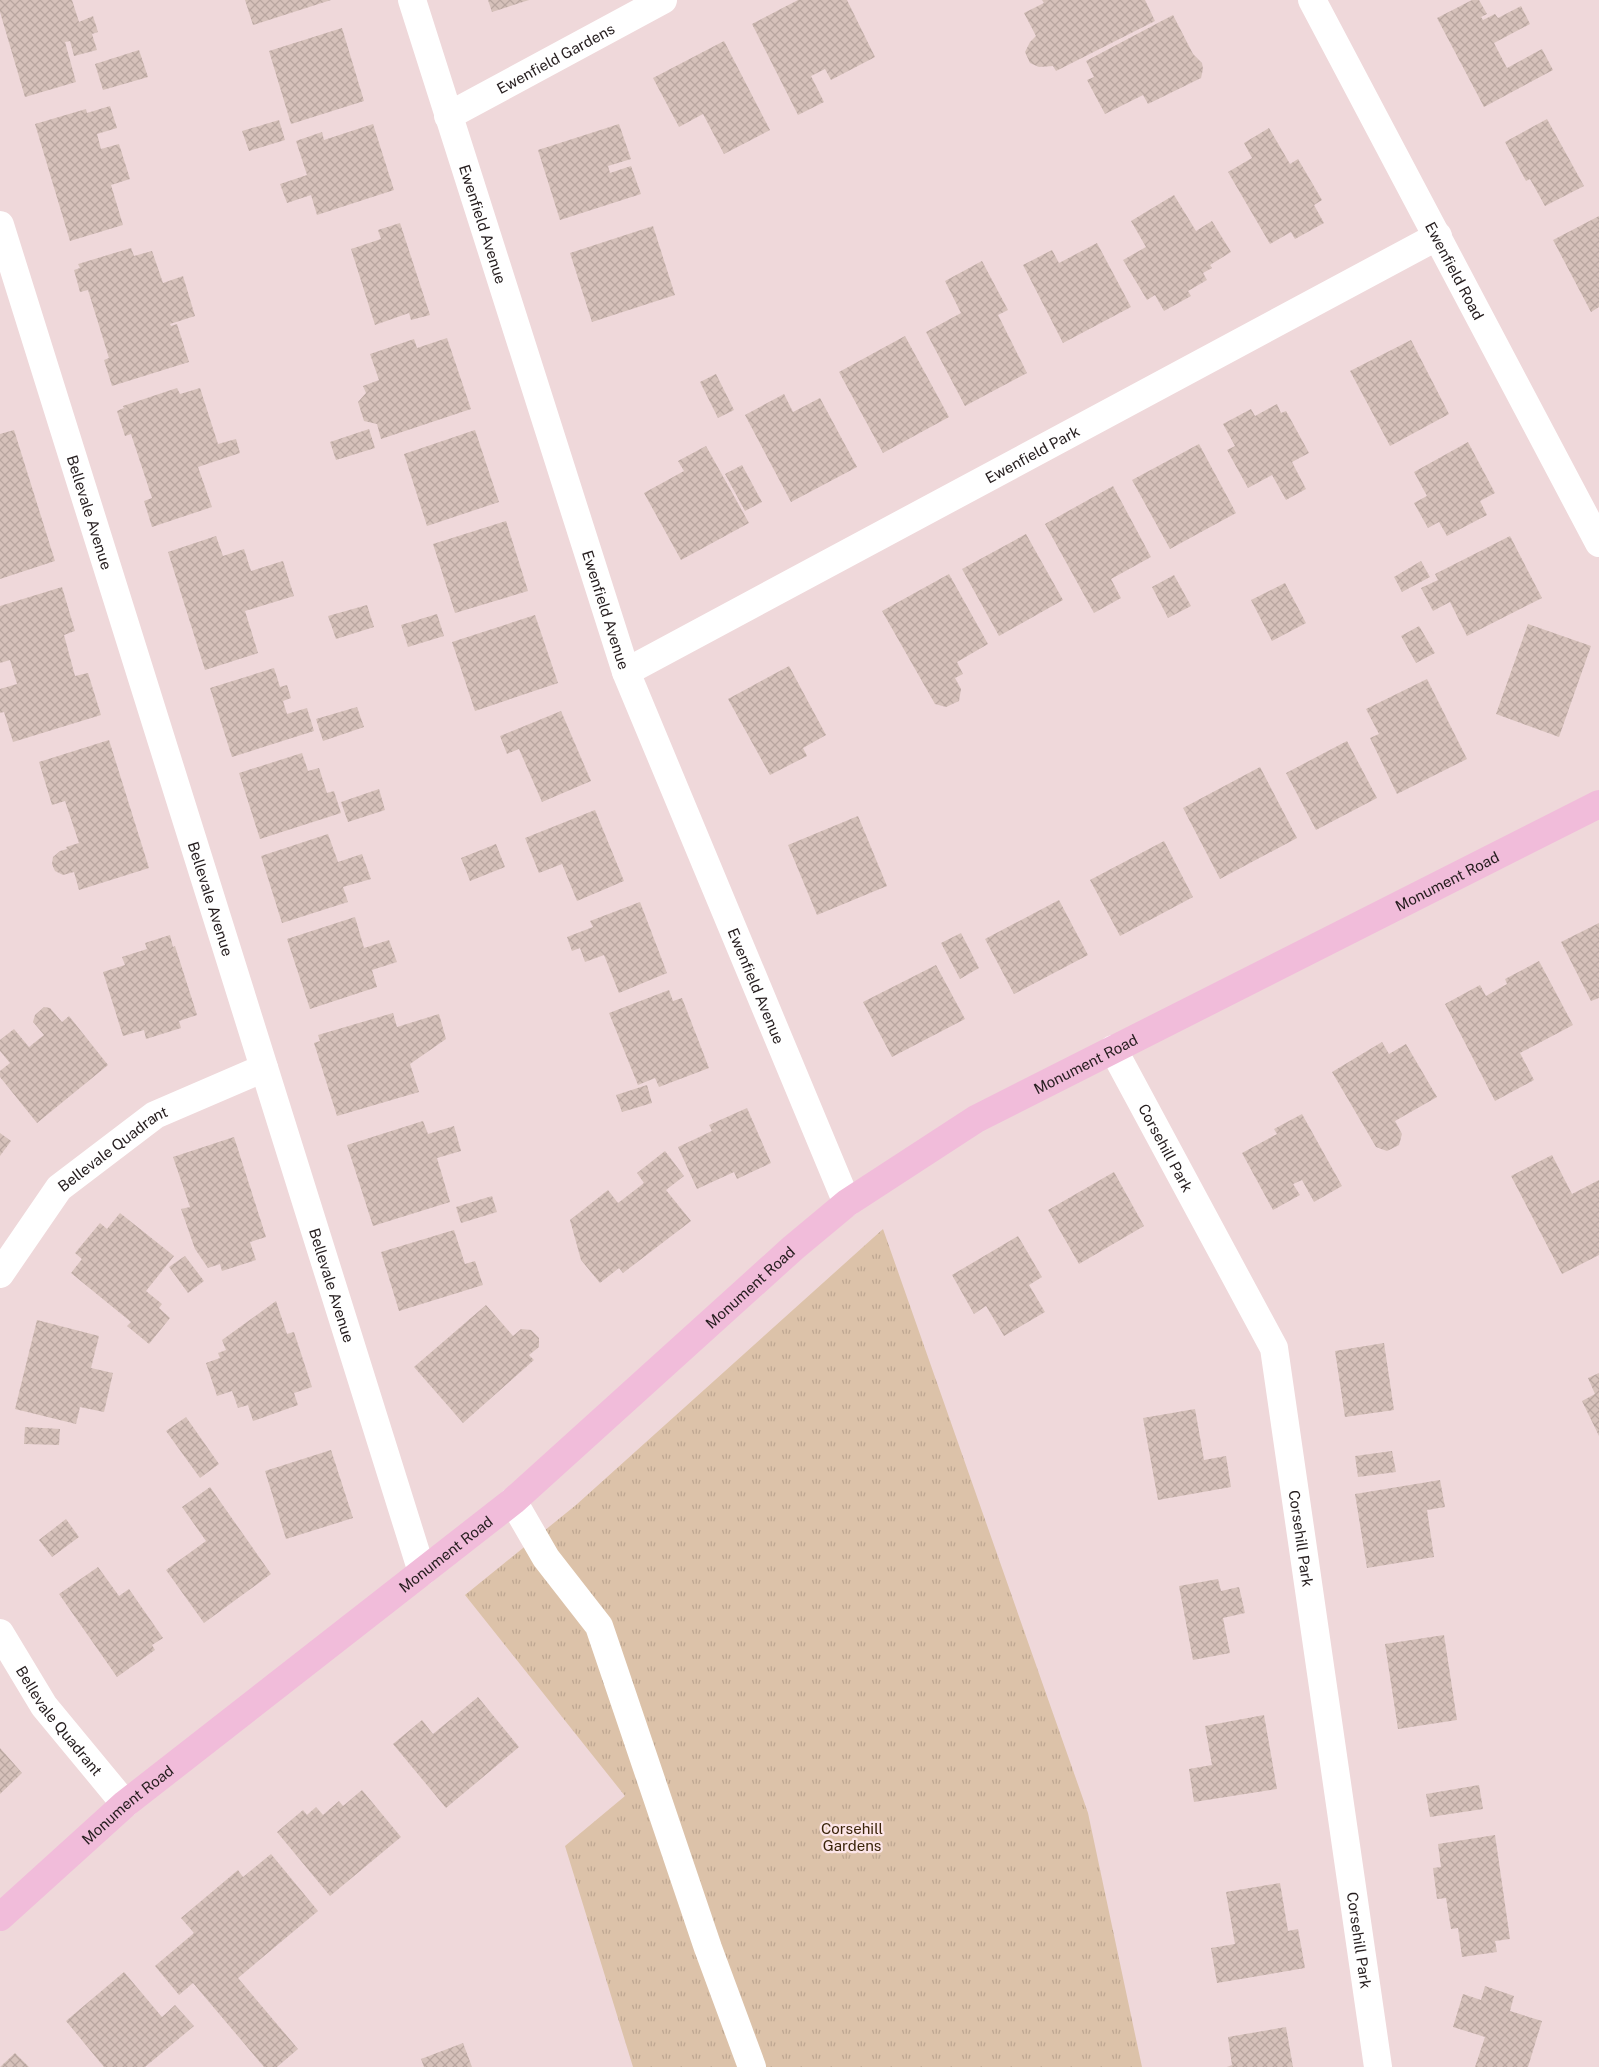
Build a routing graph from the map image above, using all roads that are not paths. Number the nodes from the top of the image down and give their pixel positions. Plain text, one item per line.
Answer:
1 (412, 0) edge
2 (662, 0) edge
3 (1312, 0) edge
4 (448, 116) junction
5 (0, 226) edge
6 (1438, 236) junction
7 (1599, 543) edge
8 (626, 672) junction
9 (1599, 804) edge
10 (1113, 1049) junction
11 (264, 1068) junction
12 (847, 1203) junction
13 (0, 1274) edge
14 (513, 1501) junction
15 (422, 1572) junction
16 (0, 1633) edge
17 (125, 1804) junction
18 (0, 1916) edge
19 (752, 2067) edge
20 (1378, 2067) edge

1 - 4 street, Ewenfield Avenue
2 - 4 street, Ewenfield Gardens
3 - 6 street, Ewenfield Road
4 - 8 street, Ewenfield Avenue
5 - 11 street, Bellevale Avenue
6 - 7 street, Ewenfield Road
6 - 8 street, Ewenfield Park
8 - 12 street, Ewenfield Avenue
9 - 10 main road, Monument Road
10 - 12 main road, Monument Road
10 - 20 street, Corsehill Park
11 - 13 street, Bellevale Quadrant
11 - 15 street, Bellevale Avenue
12 - 14 main road, Monument Road
14 - 15 main road, Monument Road
14 - 19 street
15 - 17 main road, Monument Road
16 - 17 street, Bellevale Quadrant
17 - 18 main road, Monument Road

